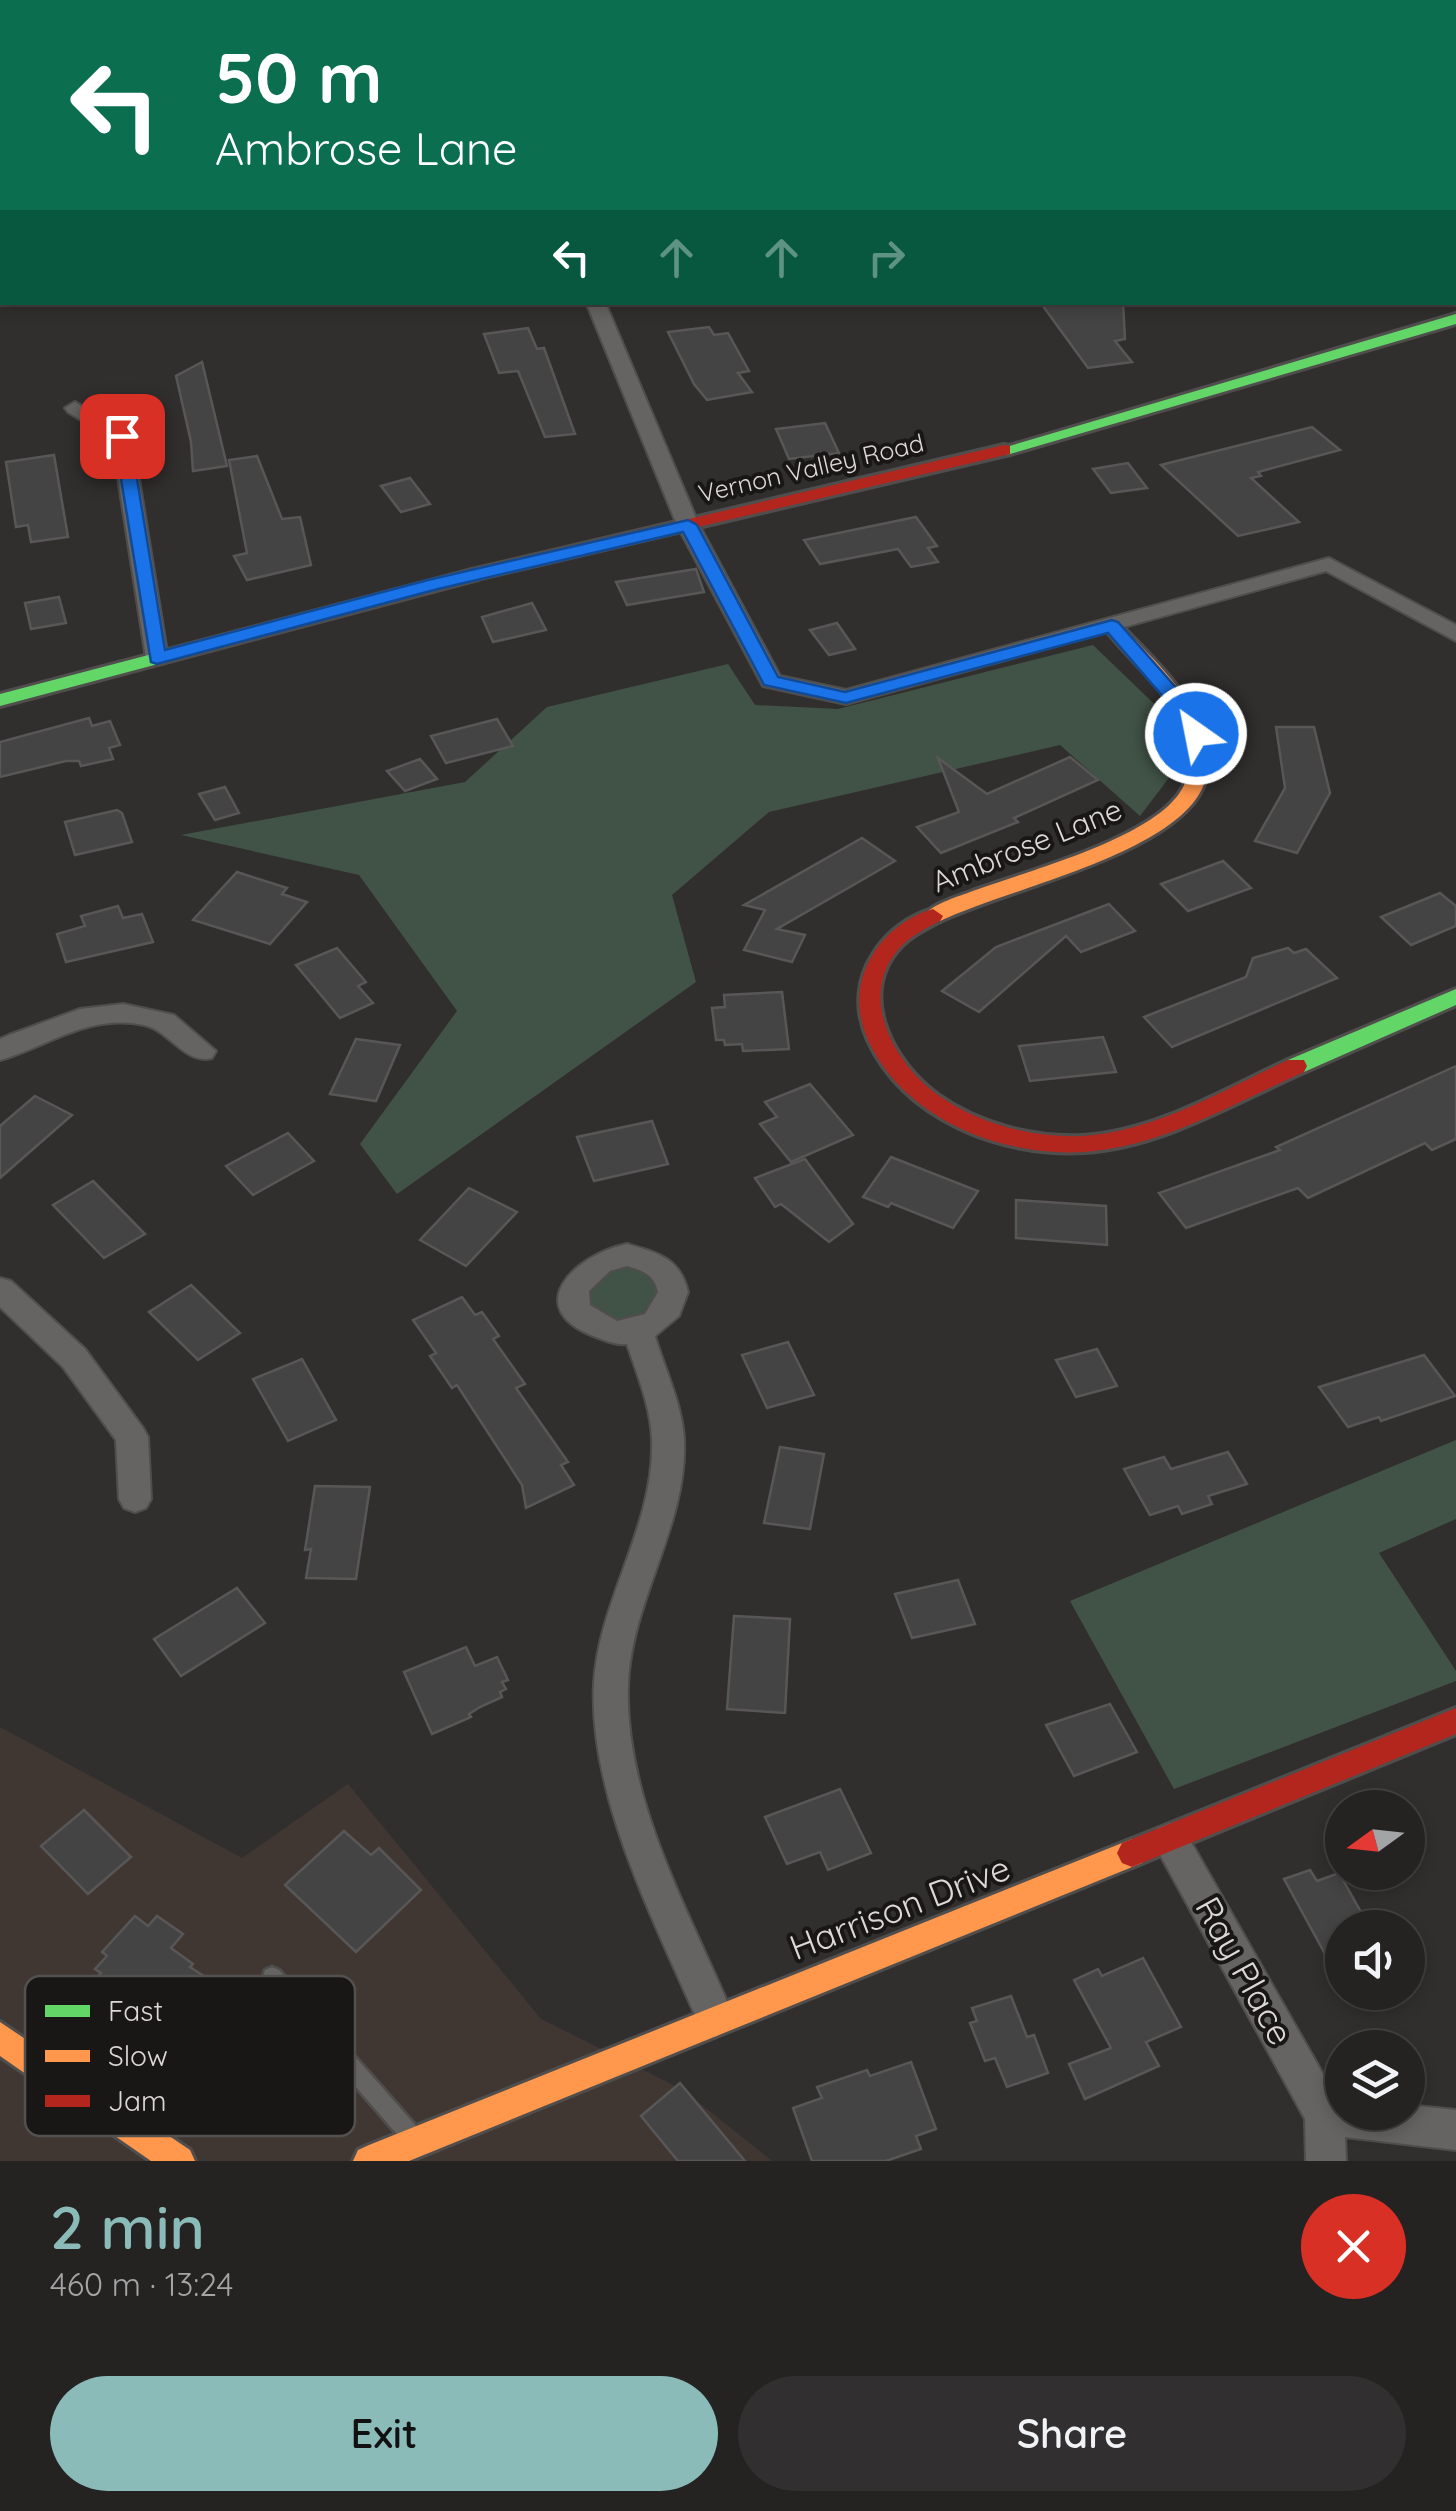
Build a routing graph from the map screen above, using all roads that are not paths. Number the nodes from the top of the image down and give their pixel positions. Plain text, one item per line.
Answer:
1 (596, 305) edge
2 (1456, 319) edge
3 (75, 408) dead end
4 (688, 525) junction
5 (1112, 626) junction
6 (1456, 634) edge
7 (157, 658) junction
8 (0, 700) edge
9 (1456, 996) edge
10 (0, 1052) edge
11 (202, 1052) dead end
12 (0, 1289) edge
13 (638, 1331) dead end
14 (135, 1498) dead end
15 (1456, 1721) edge
16 (1170, 1840) junction
17 (715, 2018) junction
18 (0, 2037) edge
19 (25, 2054) edge
20 (355, 2072) edge
21 (1325, 2115) edge
22 (1425, 2126) edge
23 (1325, 2130) edge
24 (1456, 2130) edge
25 (143, 2136) edge
26 (416, 2142) junction
27 (179, 2161) edge
28 (369, 2161) edge
29 (1326, 2161) edge

1 - 4 street
2 - 4 street, Vernon Valley Road
3 - 7 street
4 - 5 street
4 - 7 street, Vernon Valley Road
5 - 6 street
5 - 9 street, Ambrose Lane
7 - 8 street, Vernon Valley Road
10 - 11 street
12 - 14 street
13 - 17 street
15 - 16 street, Harrison Drive
16 - 17 street, Harrison Drive
16 - 21 street, Ray Place
17 - 26 street, Harrison Drive
18 - 19 street
20 - 26 lane
22 - 24 street
23 - 29 street, Ray Place
25 - 27 street
26 - 28 street, Harrison Drive

